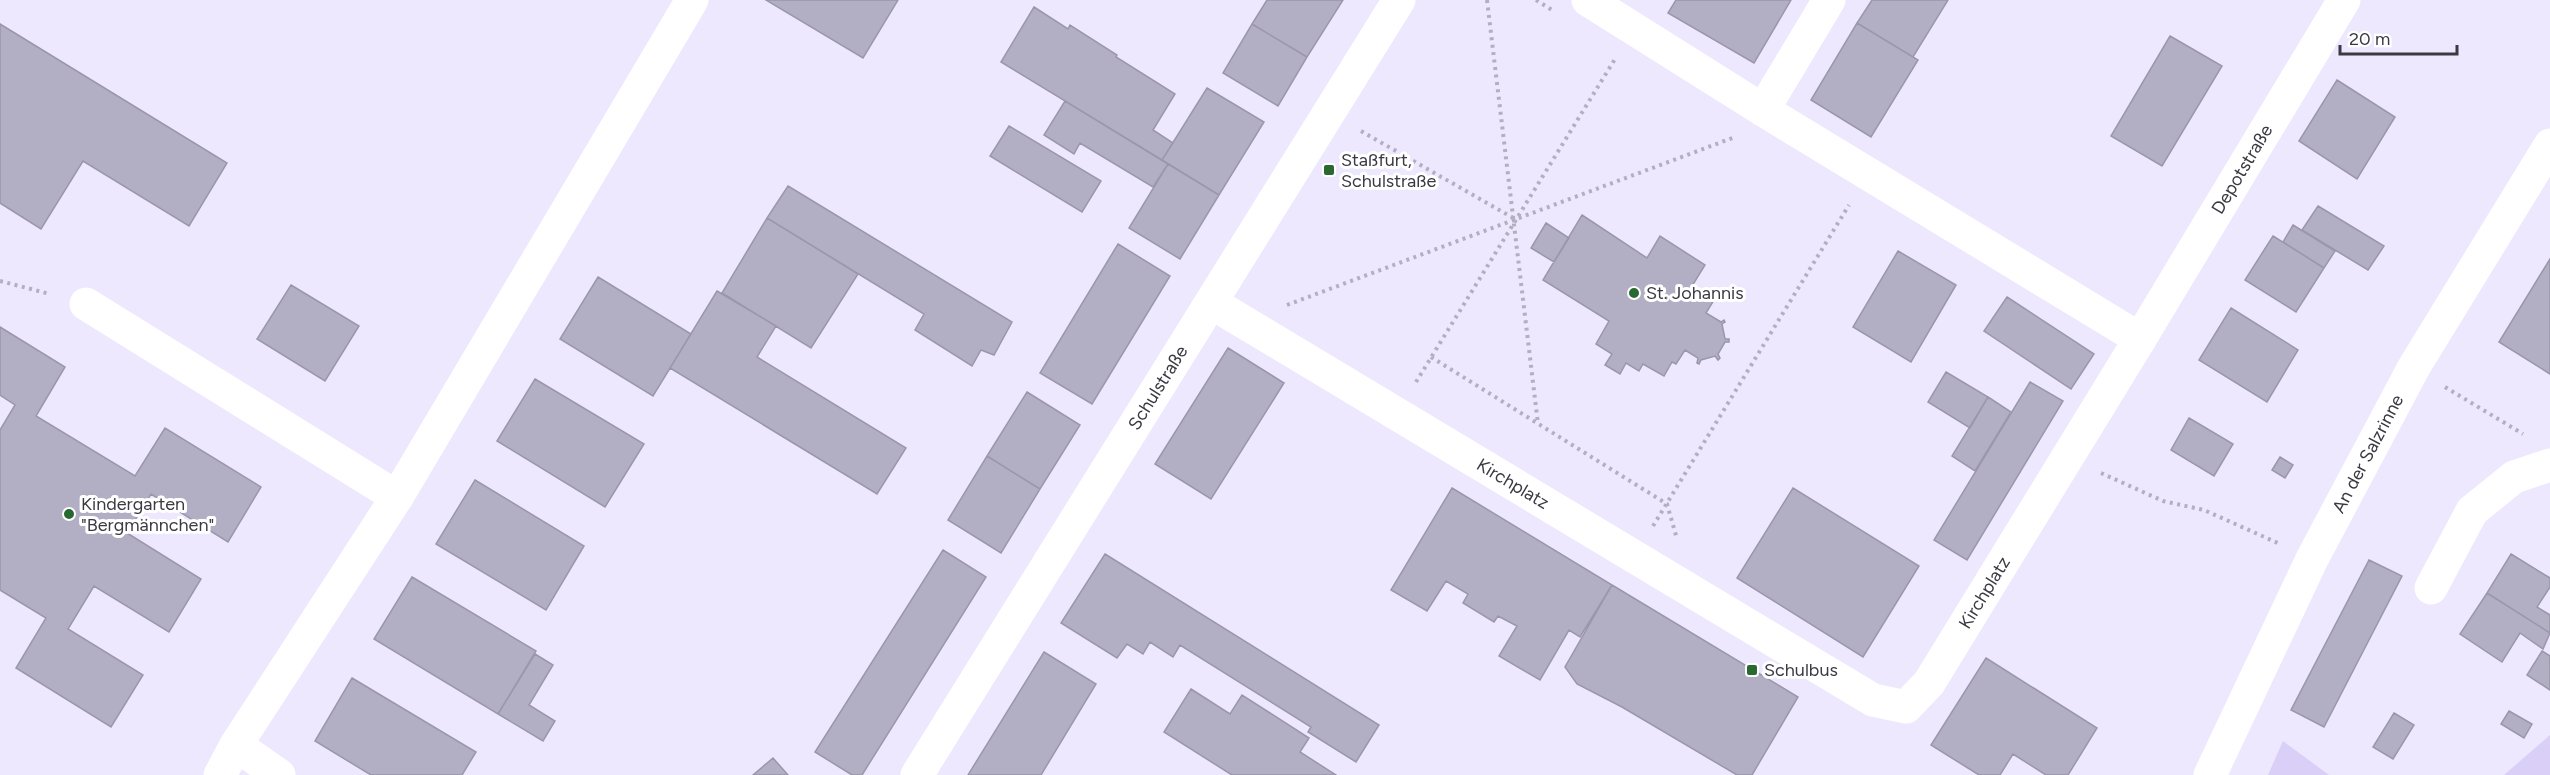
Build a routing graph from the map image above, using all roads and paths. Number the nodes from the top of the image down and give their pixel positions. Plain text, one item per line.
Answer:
1 (692, 0) edge
2 (1399, 0) edge
3 (1487, 0) edge
4 (1588, 0) edge
5 (1829, 0) edge
6 (2344, 0) edge
7 (1620, 51) dead end
8 (1763, 110) junction
9 (1353, 139) dead end
10 (2550, 145) edge
11 (1868, 173) junction
12 (1515, 219) junction
13 (0, 281) edge
14 (1212, 303) junction
15 (86, 304) joint
16 (1261, 332) junction
17 (2140, 339) junction
18 (1431, 357) junction
19 (2414, 367) junction
20 (1397, 414) junction
21 (1538, 424) junction
22 (2530, 438) dead end
23 (2068, 457) junction
24 (2550, 465) edge
25 (397, 498) junction
26 (1667, 504) junction
27 (1677, 541) dead end
28 (1635, 556) junction
29 (2312, 559) junction
30 (2432, 588) dead end
31 (236, 745) junction
32 (220, 775) edge
33 (279, 775) edge
34 (917, 775) edge
35 (2210, 775) edge

1 - 25 street
2 - 14 street, Schulstraße
3 - 12 path
4 - 8 street
5 - 8 street
6 - 17 street, Depotstraße
7 - 12 path
8 - 11 street
8 - 12 path
9 - 12 path
10 - 19 street, An der Salzrinne
11 - 17 street
11 - 26 path
12 - 16 path
12 - 18 path
12 - 21 path
13 - 15 path
14 - 16 street, Kirchplatz
14 - 34 street, Schulstraße
15 - 25 street
16 - 20 street, Kirchplatz
17 - 23 street, Kirchplatz
18 - 20 path
18 - 21 path
19 - 22 path
19 - 29 street, An der Salzrinne
20 - 28 street, Kirchplatz
21 - 26 path
23 - 28 street, Kirchplatz
23 - 29 path
24 - 30 street
25 - 31 street
26 - 27 path
26 - 28 path
29 - 35 street, An der Salzrinne
31 - 32 street
31 - 33 street

